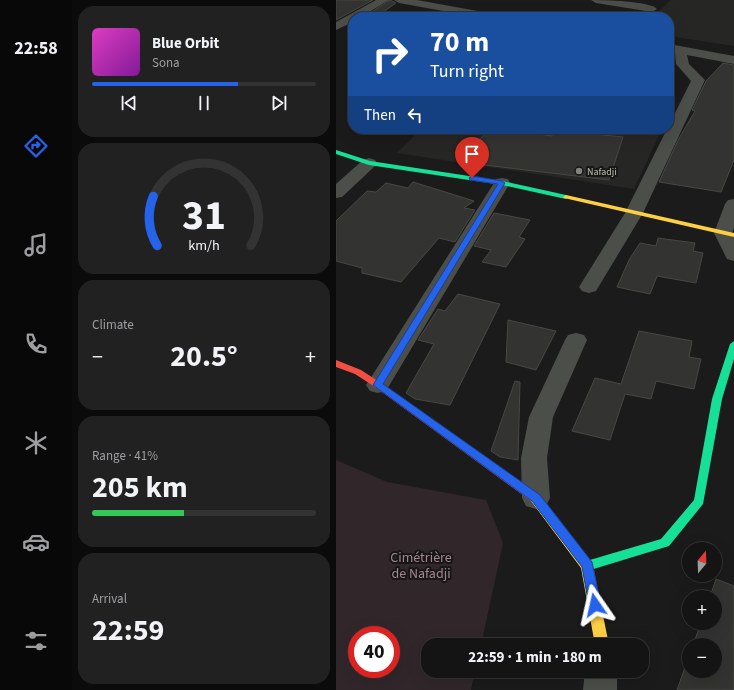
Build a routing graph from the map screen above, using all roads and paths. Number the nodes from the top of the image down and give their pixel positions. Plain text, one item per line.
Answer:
1 (384, 0) edge
2 (399, 0) edge
3 (596, 0) edge
4 (659, 0) edge
5 (362, 12) edge
6 (466, 12) edge
7 (644, 12) edge
8 (649, 12) edge
9 (348, 20) edge
10 (336, 26) edge
11 (675, 49) edge
12 (734, 60) edge
13 (674, 130) edge
14 (672, 134) edge
15 (336, 152) edge
16 (369, 163) junction
17 (502, 183) junction
18 (336, 193) edge
19 (734, 204) edge
20 (634, 213) junction
21 (729, 234) edge
22 (734, 255) edge
23 (589, 287) dead end
24 (576, 340) dead end
25 (734, 344) edge
26 (336, 363) edge
27 (378, 385) junction
28 (536, 498) junction
29 (587, 566) junction
30 (601, 638) edge
31 (601, 678) edge
32 (600, 690) edge

1 - 5 street
2 - 6 street
3 - 7 street
4 - 8 street
9 - 10 street
11 - 12 street
11 - 13 street
14 - 20 street
15 - 16 street
16 - 17 street
16 - 18 street
17 - 20 street
17 - 27 street
19 - 21 street
20 - 21 street
20 - 23 street
21 - 22 street
24 - 28 street
25 - 29 street
26 - 27 street
27 - 28 street
28 - 29 street
29 - 30 street
31 - 32 street

